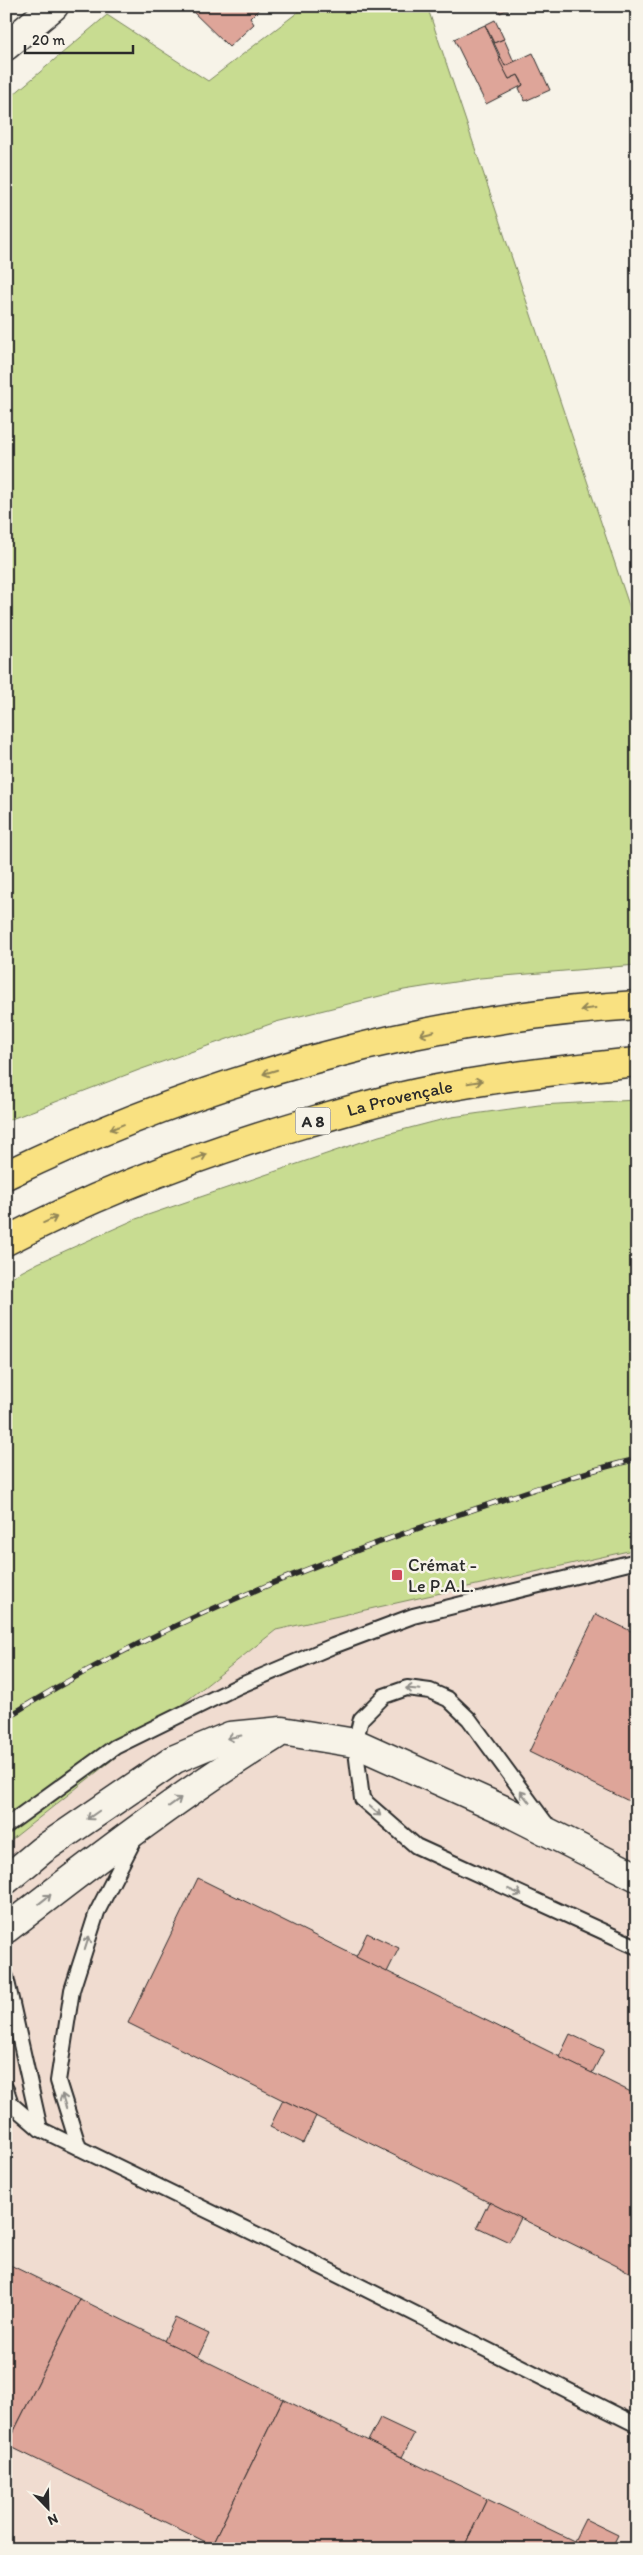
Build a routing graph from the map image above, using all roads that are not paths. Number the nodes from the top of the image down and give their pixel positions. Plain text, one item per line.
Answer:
1 (54, 6) edge
2 (6, 46) edge
3 (637, 1005) edge
4 (637, 1062) edge
5 (6, 1175) edge
6 (6, 1241) edge
7 (637, 1561) edge
8 (282, 1731) junction
9 (355, 1743) junction
10 (6, 1826) edge
11 (140, 1828) junction
12 (555, 1836) junction
13 (637, 1877) edge
14 (6, 1880) edge
15 (6, 1929) edge
16 (637, 1947) edge
17 (6, 1977) edge
18 (6, 2089) edge
19 (40, 2129) junction
20 (79, 2148) junction
21 (637, 2425) edge

1 - 2 street
3 -> 5 highway
6 -> 4 highway, La Provençale / A 8
7 - 10 lane
8 - 9 street
11 -> 8 street
8 -> 14 street
9 - 12 street
12 -> 9 lane
9 -> 16 lane
15 -> 11 street
20 -> 11 lane
12 - 13 street
17 - 19 lane
18 - 19 lane
19 - 20 lane
20 - 21 lane

